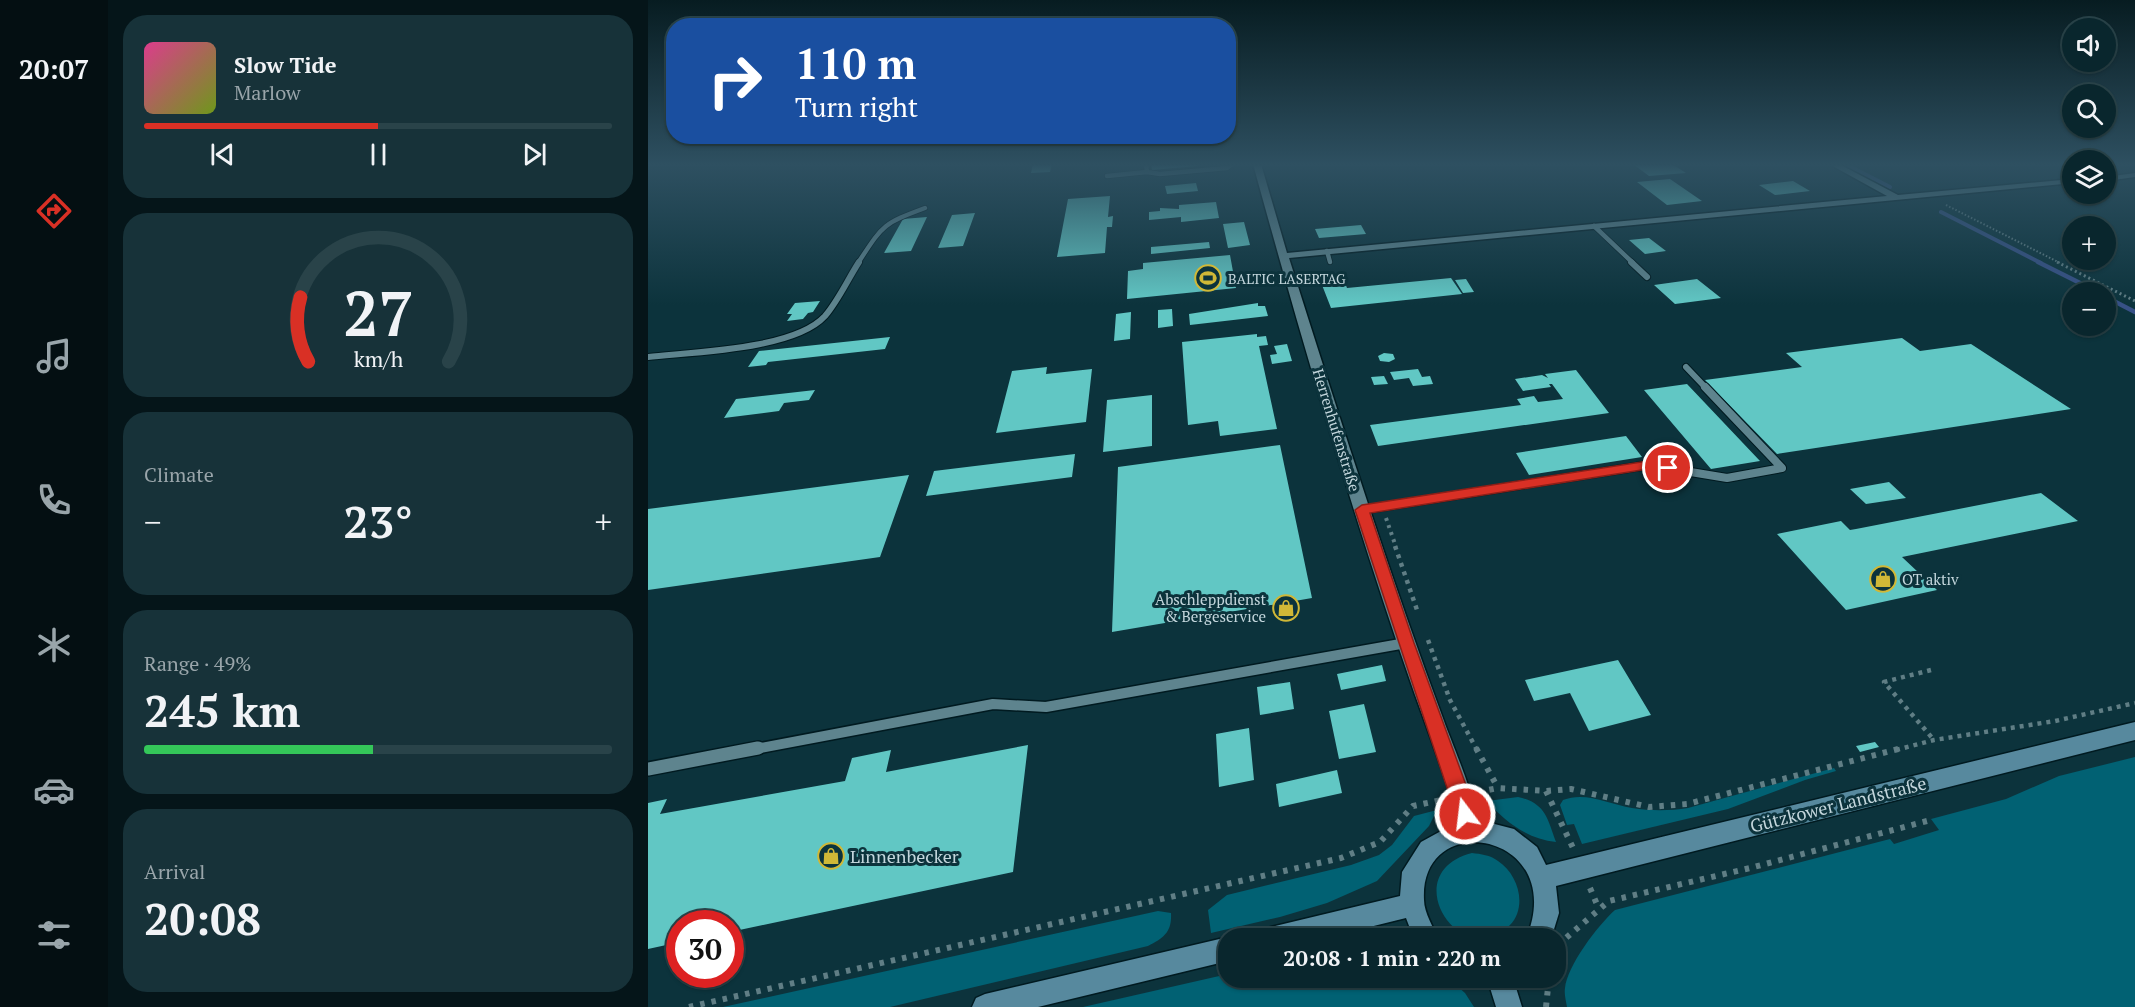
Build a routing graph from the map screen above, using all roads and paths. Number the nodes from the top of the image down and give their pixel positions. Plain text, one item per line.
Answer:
1 (917, 211) edge
2 (1270, 211) edge
3 (1756, 211) edge
4 (1957, 211) edge
5 (1594, 226) junction
6 (1327, 251) junction
7 (1282, 256) junction
8 (1330, 262) dead end
9 (1647, 278) dead end
10 (2135, 301) edge
11 (648, 357) edge
12 (1686, 367) dead end
13 (1362, 510) junction
14 (1406, 643) junction
15 (1931, 670) dead end
16 (2135, 703) edge
17 (2135, 731) edge
18 (1934, 740) junction
19 (648, 769) edge
20 (1498, 788) dead end
21 (1413, 806) dead end
22 (1927, 821) dead end
23 (1468, 830) junction
24 (1542, 878) junction
25 (1412, 905) junction
26 (1317, 928) edge
27 (1419, 928) edge
28 (1542, 928) edge
29 (1566, 938) edge
30 (1218, 951) edge
31 (1503, 988) edge
32 (1547, 988) edge
33 (689, 1007) edge
34 (985, 1007) edge
35 (1509, 1007) edge
36 (1546, 1007) edge

1 - 11 lane
2 - 7 street, Herrenhufenstraße
3 - 5 street
4 - 10 path
5 - 6 street
5 - 9 lane
6 - 7 street
6 - 8 lane
7 - 13 street, Herrenhufenstraße
12 - 13 lane
13 - 14 street, Herrenhufenstraße
14 - 19 lane
14 - 23 street, Herrenhufenstraße
15 - 18 path
16 - 18 path
17 - 24 main road, Gützkower Landstraße
18 - 20 path
21 - 33 path
22 - 29 path
23 - 24 main road
23 - 25 main road
24 - 28 main road
25 - 26 main road
25 - 27 main road
30 - 34 main road
31 - 35 main road
32 - 36 path

